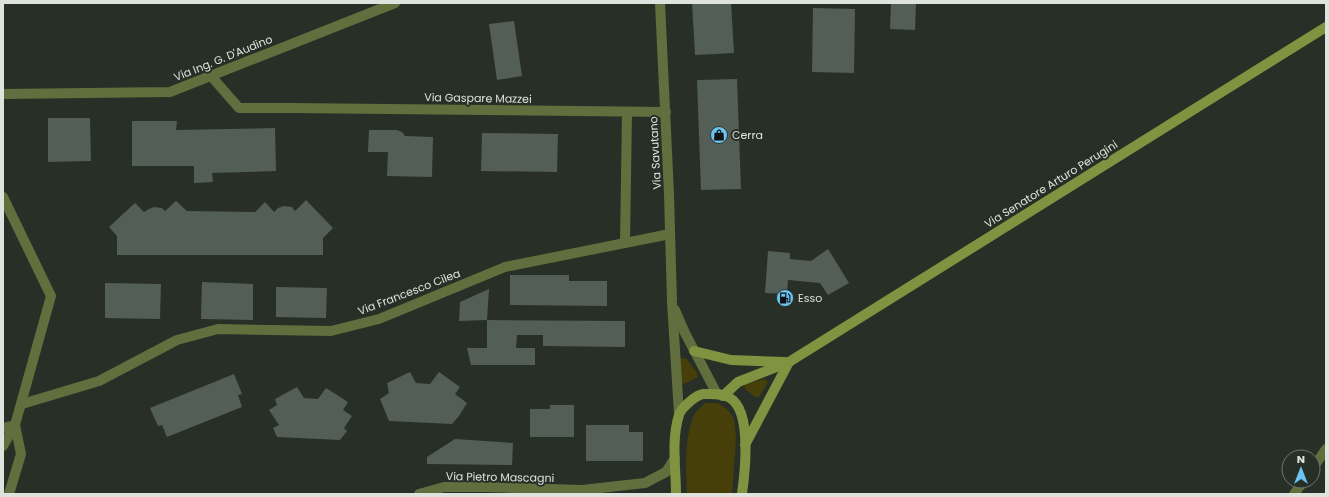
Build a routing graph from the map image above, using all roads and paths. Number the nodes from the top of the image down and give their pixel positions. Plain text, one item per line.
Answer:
1 (395, 3) edge
2 (660, 3) edge
3 (1326, 27) edge
4 (211, 76) junction
5 (3, 94) edge
6 (627, 112) junction
7 (666, 112) junction
8 (3, 197) edge
9 (670, 234) junction
10 (625, 243) junction
11 (672, 302) junction
12 (694, 351) junction
13 (789, 362) junction
14 (720, 395) junction
15 (22, 404) junction
16 (679, 414) junction
17 (15, 425) junction
18 (3, 428) edge
19 (745, 445) junction
20 (3, 446) edge
21 (675, 458) junction
22 (582, 490) junction
23 (9, 494) edge
24 (419, 494) edge
25 (598, 494) edge
26 (676, 494) edge
27 (742, 494) edge

1 - 4 street, Via Ing. G. D'Audino
2 - 7 street, Via Savutano
3 - 13 street, Via Senatore Arturo Perugini
4 - 5 street, Via Ing. G. D'Audino
4 - 6 street, Via Gaspare Mazzei
6 - 7 street, Via Gaspare Mazzei
6 - 10 street
7 - 9 street, Via Savutano
8 - 15 street
9 - 10 street, Via Francesco Cilea
9 - 11 street, Via Savutano
10 - 15 street, Via Francesco Cilea
11 - 12 street
11 - 16 street, Via Savutano
12 - 13 street
12 - 14 street
13 - 14 street, Via Senatore Arturo Perugini
13 - 19 street
14 - 16 street
14 - 19 street
15 - 17 street
16 - 21 street
17 - 18 street
17 - 20 street
17 - 23 street
19 - 27 street
21 - 22 street
21 - 26 street
22 - 24 street, Via Pietro Mascagni
22 - 25 street

